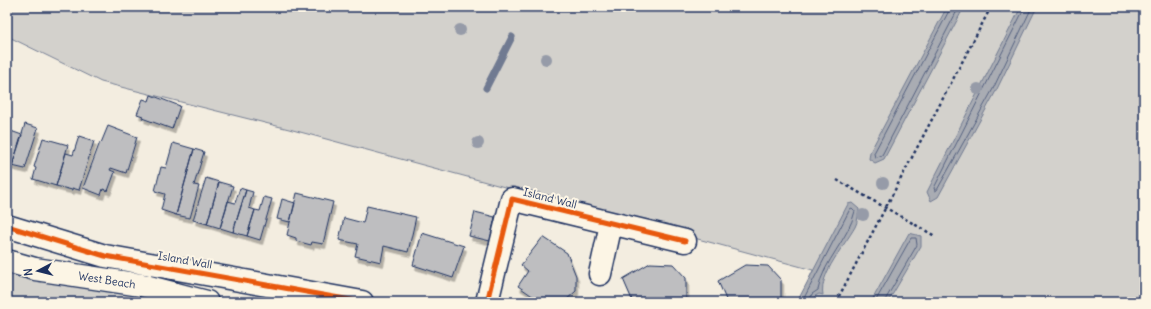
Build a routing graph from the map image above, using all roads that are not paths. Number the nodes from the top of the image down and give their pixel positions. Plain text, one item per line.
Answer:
1 (612, 224) junction
2 (7, 226) edge
3 (685, 241) dead end
4 (7, 261) edge
5 (600, 274) dead end
6 (207, 302) edge
7 (362, 302) edge
8 (487, 302) edge

1 - 3 street, Island Wall
1 - 5 street
1 - 8 street, Island Wall
2 - 7 street, Island Wall
4 - 6 street, West Beach

